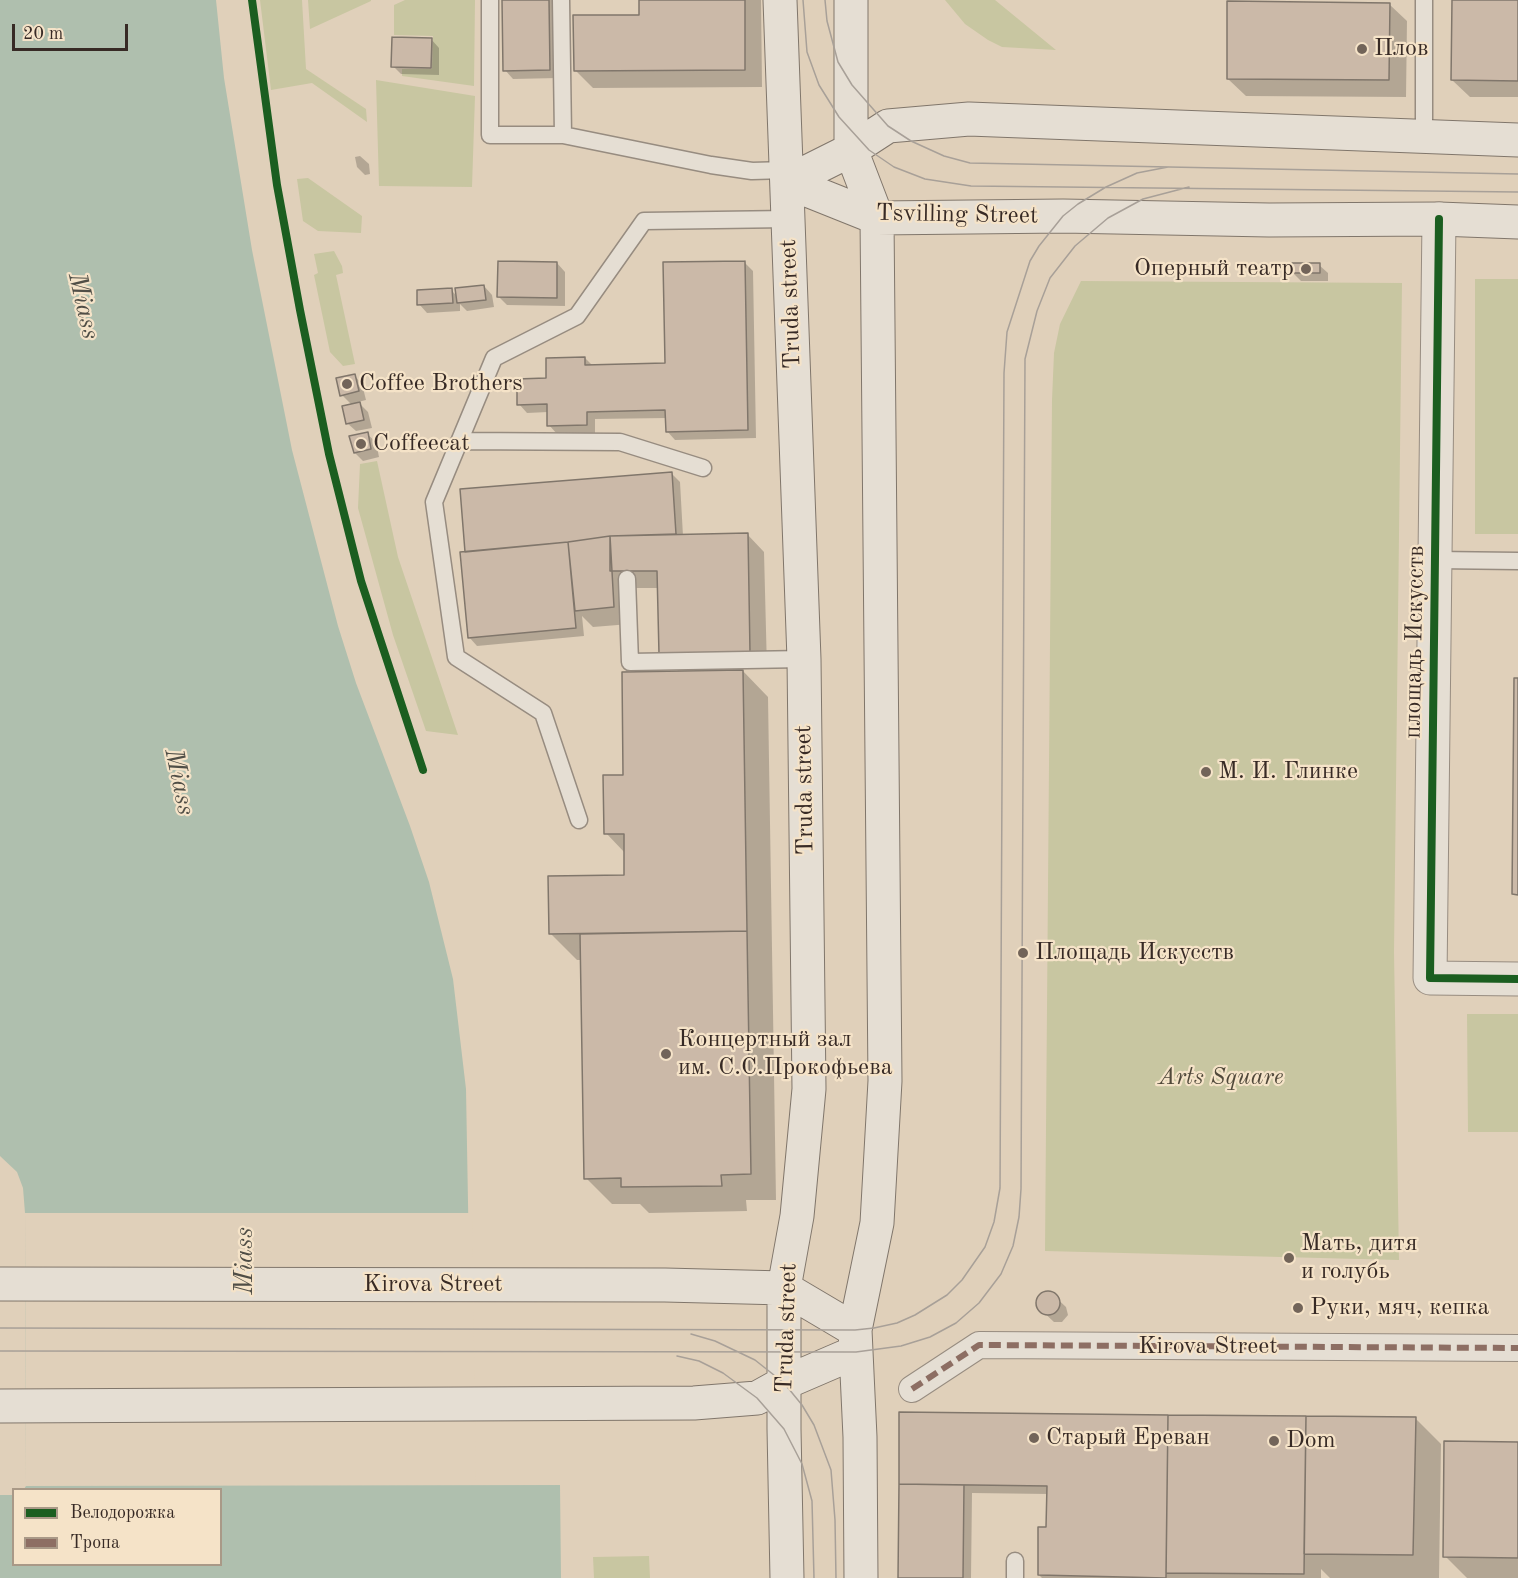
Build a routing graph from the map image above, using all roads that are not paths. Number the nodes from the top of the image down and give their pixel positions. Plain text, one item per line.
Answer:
1 (490, 0) edge
2 (561, 0) edge
3 (780, 0) edge
4 (851, 0) edge
5 (1424, 0) edge
6 (563, 135) junction
7 (1424, 136) junction
8 (1518, 140) edge
9 (851, 150) junction
10 (787, 176) junction
11 (877, 218) junction
12 (788, 219) junction
13 (1439, 219) junction
14 (1518, 222) edge
15 (460, 441) junction
16 (702, 468) dead end
17 (1435, 560) junction
18 (1518, 561) edge
19 (627, 579) dead end
20 (804, 659) junction
21 (579, 820) dead end
22 (1518, 979) edge
23 (13, 1284) edge
24 (784, 1288) junction
25 (855, 1341) junction
26 (1518, 1348) edge
27 (784, 1383) junction
28 (912, 1389) dead end
29 (13, 1406) edge
30 (787, 1578) edge
31 (861, 1578) edge

1 - 6 lane
2 - 6 lane
3 - 10 main road, Truda street
4 - 9 main road
5 - 7 lane
6 - 10 lane
7 - 8 main road
7 - 9 main road
9 - 10 main road
9 - 11 main road
10 - 11 main road, Tsvilling Street
10 - 12 main road, Truda street
11 - 13 main road, Tsvilling Street
11 - 25 main road
12 - 15 lane
12 - 20 main road, Truda street
13 - 14 main road, Tsvilling Street
13 - 17 main road, площадь Искусств
15 - 16 lane
15 - 21 lane
17 - 18 lane
17 - 22 main road, площадь Искусств
19 - 20 lane
20 - 24 main road, Truda street
23 - 24 main road, Kirova Street
24 - 25 main road, Kirova Street
24 - 27 main road, Truda street
25 - 27 main road
25 - 31 main road
26 - 28 street, Kirova Street
27 - 29 main road
27 - 30 main road, Truda street

